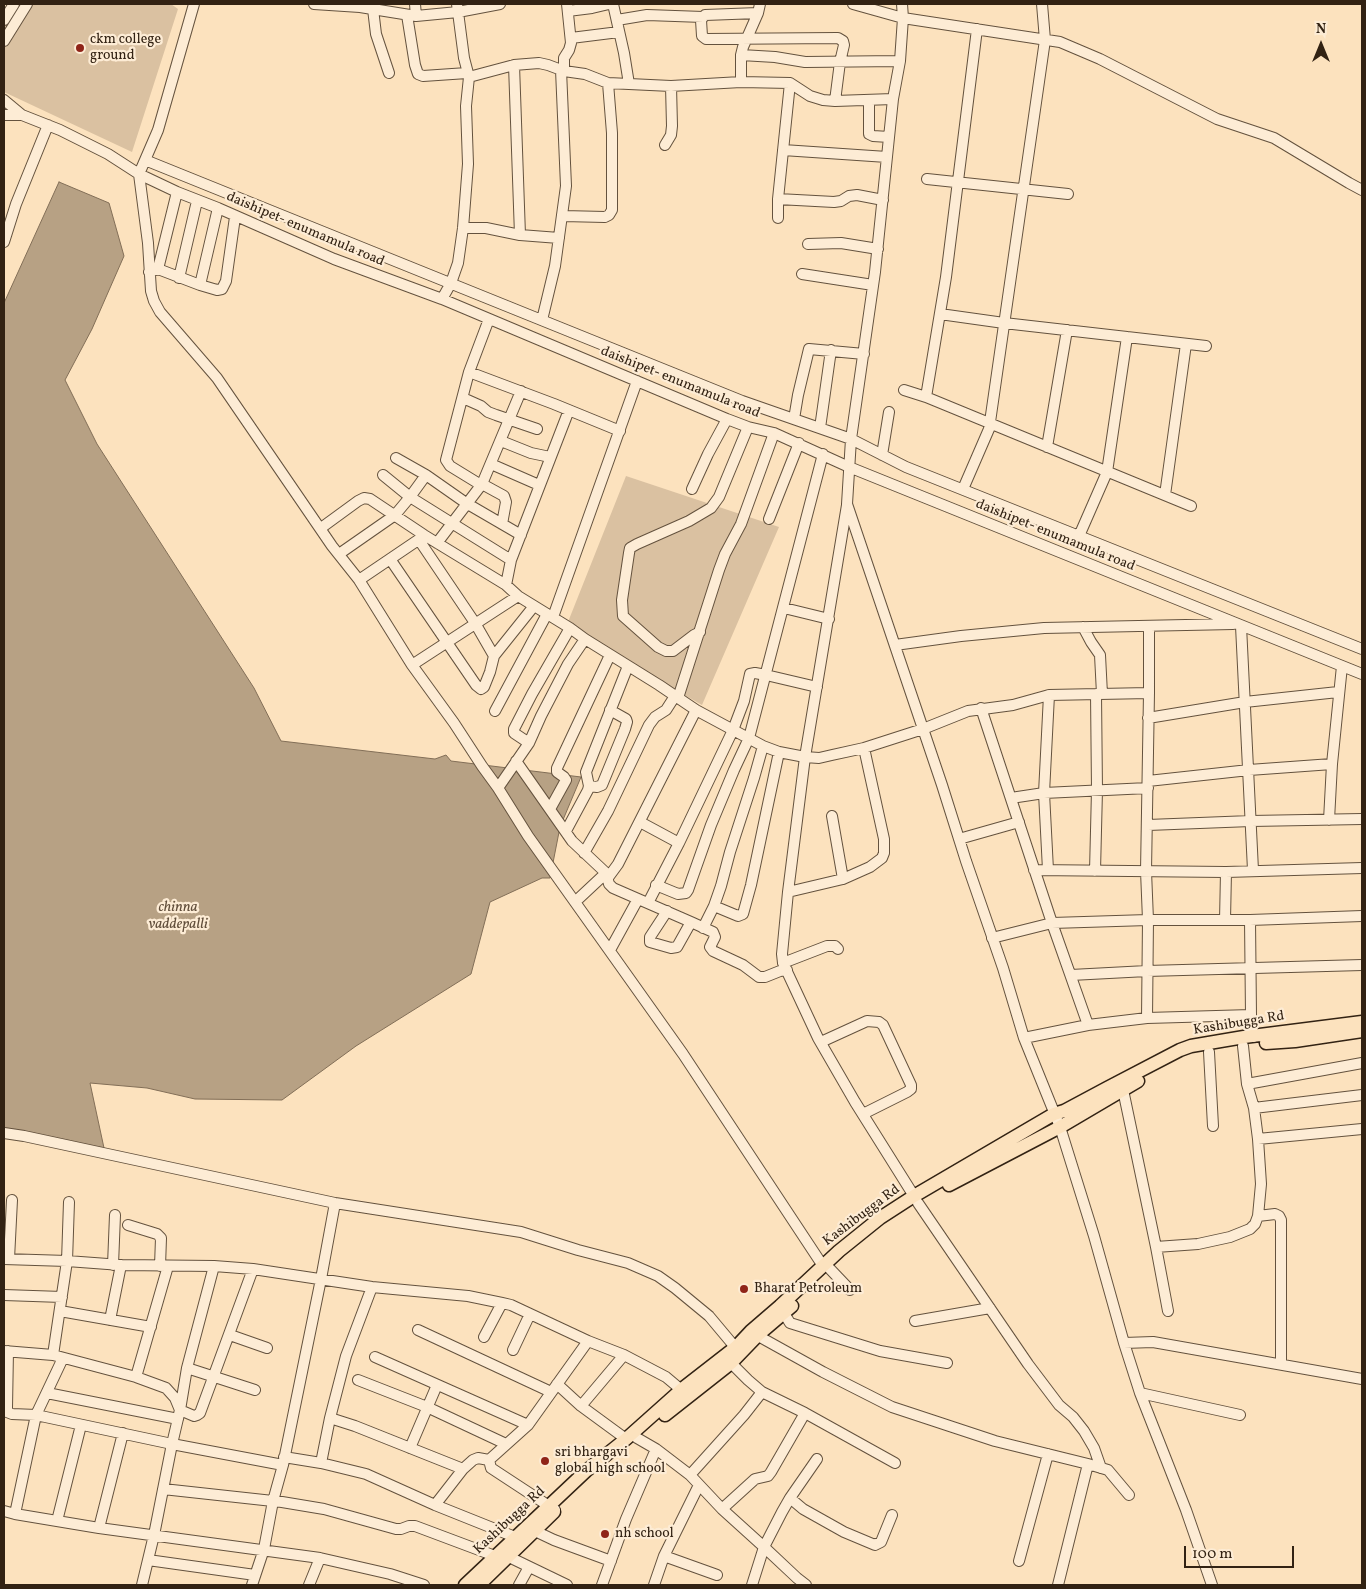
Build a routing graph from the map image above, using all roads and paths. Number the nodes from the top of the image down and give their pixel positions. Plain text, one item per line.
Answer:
1 (14, 4) edge
2 (27, 4) edge
3 (194, 4) edge
4 (314, 4) edge
5 (415, 4) edge
6 (499, 4) edge
7 (609, 4) edge
8 (613, 4) edge
9 (853, 4) edge
10 (902, 4) edge
11 (1042, 4) edge
12 (360, 5) edge
13 (480, 6) edge
14 (568, 7) edge
15 (458, 8) edge
16 (759, 8) edge
17 (373, 9) junction
18 (411, 16) junction
19 (703, 17) junction
20 (903, 18) junction
21 (4, 20) edge
22 (617, 20) junction
23 (978, 29) junction
24 (619, 32) junction
25 (571, 38) junction
26 (748, 39) junction
27 (1045, 40) junction
28 (4, 41) edge
29 (742, 55) junction
30 (900, 61) junction
31 (840, 62) junction
32 (514, 65) junction
33 (562, 70) junction
34 (389, 73) dead end
35 (468, 75) junction
36 (741, 82) junction
37 (608, 83) junction
38 (790, 83) junction
39 (629, 84) junction
40 (670, 86) junction
41 (893, 99) junction
42 (4, 100) edge
43 (869, 100) junction
44 (835, 101) junction
45 (4, 115) edge
46 (22, 115) junction
47 (48, 125) junction
48 (889, 136) junction
49 (665, 146) dead end
50 (783, 150) junction
51 (887, 157) junction
52 (145, 160) junction
53 (139, 174) junction
54 (927, 179) dead end
55 (958, 182) junction
56 (1023, 188) junction
57 (1362, 190) edge
58 (177, 192) junction
59 (1068, 194) dead end
60 (778, 199) junction
61 (883, 200) junction
62 (197, 201) junction
63 (218, 208) junction
64 (563, 216) junction
65 (235, 217) junction
66 (778, 218) dead end
67 (8, 224) edge
68 (463, 228) junction
69 (520, 235) junction
70 (558, 238) junction
71 (4, 242) edge
72 (808, 244) dead end
73 (878, 248) junction
74 (154, 271) junction
75 (802, 274) dead end
76 (179, 278) junction
77 (451, 283) junction
78 (200, 285) junction
79 (874, 285) junction
80 (442, 299) junction
81 (940, 314) junction
82 (489, 319) junction
83 (542, 320) junction
84 (1004, 324) junction
85 (1067, 330) junction
86 (1127, 337) junction
87 (1186, 344) junction
88 (1206, 346) dead end
89 (831, 350) junction
90 (864, 354) junction
91 (470, 372) junction
92 (637, 381) junction
93 (904, 390) dead end
94 (521, 391) junction
95 (926, 397) junction
96 (463, 398) junction
97 (570, 410) junction
98 (889, 412) dead end
99 (727, 419) junction
100 (794, 419) junction
101 (510, 420) junction
102 (990, 424) junction
103 (748, 427) junction
104 (820, 428) junction
105 (536, 429) dead end
106 (620, 431) junction
107 (774, 433) junction
108 (851, 440) junction
109 (501, 441) junction
110 (799, 443) junction
111 (1047, 447) junction
112 (823, 454) junction
113 (882, 455) junction
114 (550, 457) junction
115 (396, 458) dead end
116 (491, 464) junction
117 (849, 467) junction
118 (1107, 472) junction
119 (383, 475) dead end
120 (426, 475) junction
121 (482, 485) junction
122 (539, 485) junction
123 (692, 489) dead end
124 (963, 489) junction
125 (1165, 495) junction
126 (410, 497) junction
127 (466, 503) junction
128 (847, 504) junction
129 (1191, 506) dead end
130 (395, 515) junction
131 (769, 519) dead end
132 (451, 524) junction
133 (502, 524) junction
134 (321, 528) junction
135 (521, 535) junction
136 (1079, 536) junction
137 (421, 537) junction
138 (437, 542) junction
139 (339, 554) junction
140 (390, 559) junction
141 (511, 560) junction
142 (358, 580) junction
143 (506, 584) junction
144 (518, 596) junction
145 (534, 606) junction
146 (784, 608) junction
147 (550, 616) junction
148 (828, 619) junction
149 (476, 624) junction
150 (1239, 625) junction
151 (1149, 626) junction
152 (1083, 627) junction
153 (570, 628) junction
154 (700, 632) junction
155 (585, 639) junction
156 (446, 642) junction
157 (895, 645) junction
158 (1362, 649) edge
159 (610, 655) junction
160 (494, 656) junction
161 (412, 665) junction
162 (628, 666) junction
163 (1342, 666) junction
164 (1362, 674) edge
165 (766, 675) junction
166 (817, 687) junction
167 (1338, 692) junction
168 (1149, 693) junction
169 (1099, 694) junction
170 (1049, 695) junction
171 (677, 697) junction
172 (1245, 702) junction
173 (981, 708) junction
174 (610, 710) junction
175 (696, 710) junction
176 (495, 711) dead end
177 (1148, 718) junction
178 (923, 729) junction
179 (733, 730) junction
180 (749, 738) junction
181 (529, 743) junction
182 (763, 746) junction
183 (864, 748) junction
184 (779, 752) junction
185 (805, 757) junction
186 (516, 761) junction
187 (1332, 764) junction
188 (1249, 770) junction
189 (1148, 785) junction
190 (588, 786) junction
191 (498, 788) junction
192 (1097, 790) junction
193 (1044, 792) junction
194 (1011, 798) junction
195 (550, 809) junction
196 (832, 816) dead end
197 (1362, 819) edge
198 (1329, 820) junction
199 (1251, 821) junction
200 (640, 822) junction
201 (1019, 822) junction
202 (1148, 825) junction
203 (566, 831) junction
204 (958, 839) junction
205 (679, 843) junction
206 (584, 853) junction
207 (1362, 868) edge
208 (1034, 870) junction
209 (1048, 870) junction
210 (1253, 870) junction
211 (1096, 871) junction
212 (1146, 871) junction
213 (1226, 872) junction
214 (607, 876) junction
215 (844, 878) junction
216 (656, 885) junction
217 (788, 892) junction
218 (643, 901) junction
219 (575, 902) junction
220 (714, 906) junction
221 (667, 911) junction
222 (1362, 916) edge
223 (1148, 920) junction
224 (1225, 920) junction
225 (1250, 920) junction
226 (692, 922) junction
227 (1052, 923) junction
228 (703, 928) junction
229 (992, 938) junction
230 (838, 949) dead end
231 (610, 950) junction
232 (1362, 965) edge
233 (785, 966) junction
234 (1251, 969) junction
235 (1147, 971) junction
236 (1071, 975) junction
237 (1251, 1016) junction
238 (1147, 1018) junction
239 (1362, 1022) edge
240 (1088, 1025) junction
241 (1362, 1031) edge
242 (1253, 1037) junction
243 (1024, 1038) junction
244 (821, 1042) junction
245 (1243, 1046) junction
246 (1209, 1052) junction
247 (1362, 1063) edge
248 (1247, 1084) junction
249 (1122, 1086) junction
250 (1362, 1096) edge
251 (1254, 1108) junction
252 (862, 1114) junction
253 (1054, 1114) junction
254 (1213, 1126) dead end
255 (1060, 1127) junction
256 (1362, 1129) edge
257 (4, 1133) edge
258 (1258, 1139) junction
259 (12, 1200) dead end
260 (916, 1200) junction
261 (69, 1202) dead end
262 (335, 1203) junction
263 (115, 1215) dead end
264 (1258, 1216) junction
265 (128, 1225) dead end
266 (1156, 1247) junction
267 (6, 1259) edge
268 (67, 1261) junction
269 (117, 1265) junction
270 (164, 1266) junction
271 (214, 1266) junction
272 (827, 1267) junction
273 (253, 1269) junction
274 (322, 1279) junction
275 (372, 1287) junction
276 (850, 1290) dead end
277 (4, 1295) edge
278 (62, 1297) junction
279 (502, 1303) junction
280 (990, 1308) junction
281 (782, 1310) junction
282 (60, 1311) junction
283 (1168, 1311) dead end
284 (530, 1314) junction
285 (110, 1320) junction
286 (915, 1321) dead end
287 (151, 1327) junction
288 (418, 1330) dead end
289 (754, 1333) junction
290 (230, 1334) junction
291 (484, 1338) dead end
292 (588, 1341) junction
293 (1124, 1343) junction
294 (267, 1348) dead end
295 (513, 1350) dead end
296 (738, 1350) junction
297 (6, 1351) edge
298 (624, 1354) junction
299 (53, 1355) junction
300 (375, 1357) dead end
301 (63, 1358) junction
302 (731, 1363) junction
303 (947, 1363) dead end
304 (1282, 1364) junction
305 (188, 1368) junction
306 (136, 1376) junction
307 (213, 1376) junction
308 (1362, 1379) edge
309 (358, 1380) dead end
310 (437, 1385) junction
311 (554, 1388) junction
312 (255, 1390) dead end
313 (762, 1392) junction
314 (47, 1393) junction
315 (685, 1393) junction
316 (1140, 1393) junction
317 (581, 1406) junction
318 (427, 1407) junction
319 (805, 1413) junction
320 (36, 1415) junction
321 (179, 1415) junction
322 (1240, 1415) dead end
323 (330, 1418) junction
324 (81, 1425) junction
325 (528, 1425) junction
326 (123, 1433) junction
327 (632, 1437) junction
328 (172, 1444) junction
329 (506, 1444) junction
330 (410, 1448) junction
331 (656, 1449) junction
332 (1048, 1454) junction
333 (817, 1459) dead end
334 (490, 1460) junction
335 (283, 1461) junction
336 (322, 1463) junction
337 (896, 1463) dead end
338 (1088, 1464) junction
339 (1101, 1468) junction
340 (463, 1469) junction
341 (690, 1475) junction
342 (699, 1485) junction
343 (163, 1489) junction
344 (1129, 1495) dead end
345 (790, 1498) junction
346 (273, 1501) junction
347 (435, 1505) junction
348 (553, 1508) junction
349 (722, 1509) junction
350 (4, 1511) edge
351 (14, 1514) junction
352 (892, 1515) dead end
353 (56, 1521) junction
354 (99, 1528) junction
355 (536, 1531) junction
356 (154, 1535) junction
357 (520, 1539) junction
358 (764, 1547) junction
359 (264, 1549) junction
360 (495, 1556) junction
361 (664, 1556) junction
362 (509, 1557) junction
363 (320, 1558) junction
364 (148, 1560) junction
365 (611, 1561) junction
366 (1019, 1561) dead end
367 (529, 1567) junction
368 (717, 1575) dead end
369 (253, 1580) edge
370 (562, 1584) edge
371 (142, 1585) edge
372 (309, 1585) edge
373 (424, 1585) edge
374 (464, 1585) edge
375 (479, 1585) edge
376 (519, 1585) edge
377 (602, 1585) edge
378 (654, 1585) edge
379 (752, 1585) edge
380 (806, 1585) edge
381 (1058, 1585) edge
382 (1212, 1585) edge

1 - 21 street
2 - 28 street
3 - 52 street
4 - 12 street
5 - 18 street
6 - 13 street
7 - 14 street
8 - 22 street
9 - 20 street
10 - 20 street
11 - 27 street
12 - 17 street
13 - 15 street
14 - 25 street
15 - 18 street
15 - 35 street
16 - 19 street
16 - 26 street
17 - 18 street
17 - 34 street
18 - 35 street
19 - 22 street
19 - 26 street
20 - 23 street
20 - 30 street
22 - 24 street
23 - 27 street
23 - 55 street
24 - 25 street
24 - 39 street
25 - 33 street
26 - 29 street
26 - 31 street
27 - 56 street
27 - 57 street
29 - 31 street
29 - 36 street
30 - 31 street
30 - 41 street
31 - 44 street
32 - 33 street
32 - 35 street
32 - 69 street
33 - 37 street
33 - 64 street
35 - 68 street
36 - 38 street
36 - 40 street
37 - 39 street
37 - 64 street
38 - 44 street
38 - 50 street
39 - 40 street
40 - 49 street
41 - 43 street
41 - 48 street
42 - 46 street, daishipet- enumamula road
43 - 44 street
43 - 48 street
45 - 46 street, daishipet- enumamula road
46 - 47 street, daishipet- enumamula road
47 - 53 street, daishipet- enumamula road
47 - 67 street
48 - 51 street
50 - 51 street
50 - 60 street
51 - 61 street
52 - 53 street
52 - 77 street
53 - 58 street, daishipet- enumamula road
53 - 74 street
54 - 55 street
55 - 56 street
55 - 81 street
56 - 59 street
56 - 84 street
58 - 62 street, daishipet- enumamula road
58 - 74 street
60 - 61 street
60 - 66 street
61 - 73 street
62 - 63 street, daishipet- enumamula road
62 - 76 street
63 - 65 street, daishipet- enumamula road
63 - 78 street
64 - 70 street
65 - 78 street
65 - 80 street, daishipet- enumamula road
67 - 71 street
68 - 69 street
68 - 77 street
69 - 70 street
70 - 83 street
72 - 73 street
73 - 79 street
74 - 76 street
74 - 134 street
75 - 79 street
76 - 78 street
77 - 80 street
77 - 83 street
79 - 90 street
80 - 82 street, daishipet- enumamula road
81 - 84 street
81 - 95 street
82 - 91 street
82 - 92 street, daishipet- enumamula road
83 - 100 street
84 - 85 street
84 - 102 street
85 - 86 street
85 - 111 street
86 - 87 street
86 - 118 street
87 - 88 street
87 - 125 street
89 - 90 street
89 - 100 street
89 - 104 street
90 - 108 street
91 - 94 street
91 - 96 street
92 - 99 street, daishipet- enumamula road
92 - 106 street
93 - 95 street
94 - 97 street
94 - 101 street
95 - 102 street
96 - 101 street
96 - 121 street
97 - 106 street
97 - 114 street
98 - 113 street
99 - 103 street, daishipet- enumamula road
99 - 123 street
100 - 104 street
101 - 105 street
101 - 109 street
102 - 111 street
102 - 124 street
103 - 107 street, daishipet- enumamula road
103 - 154 street
104 - 108 street
106 - 147 street
107 - 110 street, daishipet- enumamula road
107 - 154 street
108 - 113 street
108 - 117 street
109 - 114 street
109 - 116 street
110 - 112 street, daishipet- enumamula road
110 - 131 street
111 - 118 street
112 - 117 street, daishipet- enumamula road
112 - 146 street
113 - 124 street
114 - 122 street
115 - 120 street
116 - 121 street
116 - 122 street
117 - 128 street
117 - 150 street, daishipet- enumamula road
118 - 125 street
118 - 136 street
119 - 126 street
120 - 126 street
120 - 127 street
121 - 127 street
121 - 133 street
122 - 135 street
124 - 136 street
125 - 129 street
126 - 130 street
126 - 132 street
127 - 132 street
127 - 133 street
128 - 148 street
128 - 157 street
130 - 134 street
130 - 137 street
130 - 139 street
132 - 138 street
132 - 141 street
133 - 135 street
134 - 139 street
135 - 141 street
136 - 158 street
137 - 138 street
137 - 140 street
137 - 149 street
138 - 143 street
139 - 142 street
140 - 142 street
140 - 156 street
141 - 143 street
142 - 161 street
143 - 144 street
144 - 145 street
144 - 149 street
145 - 147 street
145 - 160 street
146 - 148 street
146 - 165 street
147 - 153 street
147 - 176 street
148 - 166 street
149 - 156 street
149 - 160 street
150 - 151 street
150 - 163 street, daishipet- enumamula road
150 - 172 street
151 - 152 street
151 - 168 street
152 - 157 street
152 - 169 street
153 - 155 street
153 - 181 street
154 - 171 street
155 - 159 street
155 - 181 street
156 - 160 street
156 - 161 street
157 - 178 street
159 - 162 street
159 - 195 street
161 - 191 street
162 - 171 street
162 - 174 street
163 - 164 street, daishipet- enumamula road
163 - 167 street
165 - 166 street
165 - 179 street
165 - 180 street
166 - 185 street
167 - 172 street
167 - 187 street
168 - 169 street
168 - 177 street
169 - 170 street
169 - 192 street
170 - 173 street
170 - 193 street
171 - 175 street
171 - 206 street
172 - 177 street
172 - 188 street
173 - 178 street
173 - 194 street
174 - 190 street
174 - 190 street
175 - 179 street
175 - 200 street
177 - 189 street
178 - 183 street
178 - 204 street
179 - 180 street
179 - 205 street
180 - 182 street
180 - 216 street
181 - 186 street
182 - 184 street
182 - 220 street
183 - 185 street
183 - 215 street
184 - 185 street
184 - 220 street
185 - 217 street
186 - 191 street
186 - 195 street
187 - 188 street
187 - 198 street
188 - 189 street
188 - 199 street
189 - 192 street
189 - 202 street
190 - 203 street
191 - 219 street
192 - 193 street
192 - 211 street
193 - 194 street
193 - 209 street
194 - 201 street
195 - 203 street
196 - 215 street
197 - 198 street
198 - 199 street
199 - 202 street
199 - 210 street
200 - 205 street
200 - 214 street
201 - 204 street
201 - 208 street
202 - 212 street
203 - 206 street
204 - 229 street
205 - 216 street
206 - 214 street
207 - 210 street
208 - 209 street
208 - 227 street
209 - 211 street
210 - 213 street
211 - 212 street
212 - 213 street
212 - 223 street
213 - 224 street
214 - 218 street
214 - 219 street
215 - 217 street
216 - 218 street
217 - 233 street
218 - 221 street
218 - 231 street
219 - 231 street
220 - 228 street
221 - 226 street
221 - 226 street
222 - 225 street
223 - 224 street
223 - 227 street
223 - 235 street
224 - 225 street
225 - 234 street
226 - 228 street
227 - 229 street
227 - 236 street
228 - 233 street
229 - 243 street
230 - 233 street
231 - 272 street
232 - 234 street
233 - 244 street
234 - 235 street
234 - 237 street
235 - 236 street
235 - 238 street
236 - 240 street
237 - 238 street
237 - 242 street
238 - 240 street
239 - 242 main road, Kashibugga Rd
240 - 243 street
241 - 245 main road, Kashibugga Rd
242 - 249 main road, Kashibugga Rd
243 - 253 street
244 - 252 street
244 - 252 street
245 - 246 main road, Kashibugga Rd
245 - 248 street
246 - 249 main road, Kashibugga Rd
246 - 254 street
247 - 248 street
248 - 251 street
249 - 253 main road, Kashibugga Rd
249 - 255 main road, Kashibugga Rd
249 - 266 street
250 - 251 street
251 - 258 street
252 - 260 street
253 - 255 street
253 - 260 main road, Kashibugga Rd
255 - 260 main road, Kashibugga Rd
255 - 293 street
256 - 258 street
257 - 262 street
258 - 264 street
259 - 267 street
260 - 272 main road, Kashibugga Rd
260 - 280 street
261 - 268 street
262 - 274 street
262 - 296 street
263 - 269 street
264 - 266 street
264 - 304 street
265 - 270 street
266 - 283 street
267 - 268 street
268 - 269 street
268 - 278 street
269 - 270 street
269 - 285 street
270 - 271 street
270 - 287 street
271 - 273 street
271 - 305 street
272 - 276 street
272 - 281 main road, Kashibugga Rd
273 - 274 street
273 - 290 street
274 - 275 street
274 - 335 street
275 - 279 street
275 - 323 street
277 - 278 street
278 - 282 street
279 - 284 street
279 - 291 street
280 - 286 street
280 - 339 street
281 - 289 main road, Kashibugga Rd
281 - 303 street
282 - 285 street
282 - 299 street
284 - 292 street
284 - 295 street
285 - 287 street
287 - 306 street
288 - 311 street
289 - 296 main road, Kashibugga Rd
289 - 332 street
290 - 294 street
290 - 307 street
292 - 298 street
292 - 311 street
293 - 304 street
293 - 316 street
296 - 302 main road, Kashibugga Rd
296 - 315 main road, Kashibugga Rd
297 - 299 street
297 - 320 street
298 - 315 street
298 - 317 street
299 - 301 street
300 - 310 street
301 - 306 street
301 - 314 street
302 - 313 street
302 - 315 main road, Kashibugga Rd
304 - 308 street
305 - 307 street
305 - 321 street
306 - 321 street
307 - 312 street
307 - 321 street
309 - 318 street
310 - 318 street
310 - 325 street
311 - 317 street
311 - 325 street
313 - 319 street
313 - 341 street
314 - 320 street
314 - 321 street
315 - 327 main road, Kashibugga Rd
316 - 322 street
316 - 382 street
317 - 327 street
318 - 329 street
318 - 330 street
319 - 337 street
319 - 349 street
320 - 324 street
320 - 351 street
321 - 328 street
323 - 330 street
323 - 336 street
324 - 326 street
324 - 353 street
325 - 329 street
326 - 328 street
326 - 354 street
327 - 331 street
327 - 348 main road, Kashibugga Rd
328 - 335 street
328 - 343 street
329 - 334 street
330 - 340 street
331 - 341 street
331 - 365 street
332 - 338 street
332 - 366 street
333 - 345 street
334 - 340 street
334 - 348 street
335 - 336 street
335 - 346 street
336 - 347 street
338 - 339 street
338 - 381 street
339 - 344 street
340 - 347 street
341 - 342 street
342 - 349 street
342 - 361 street
343 - 346 street
343 - 356 street
345 - 352 street
345 - 358 street
346 - 359 street
346 - 360 street
347 - 357 street
348 - 355 main road, Kashibugga Rd
348 - 357 main road, Kashibugga Rd
349 - 358 street
350 - 351 street
351 - 353 street
353 - 354 street
354 - 356 street
355 - 357 main road, Kashibugga Rd
355 - 365 street
356 - 359 street
356 - 364 street
357 - 360 main road, Kashibugga Rd
357 - 362 main road, Kashibugga Rd
358 - 379 street
358 - 380 street
359 - 363 street
359 - 369 street
360 - 362 street
360 - 374 main road, Kashibugga Rd
361 - 368 street
361 - 378 street
362 - 367 street
362 - 375 main road, Kashibugga Rd
363 - 372 street
363 - 373 street
364 - 369 street
364 - 371 street
365 - 377 street
367 - 370 street
367 - 376 street

